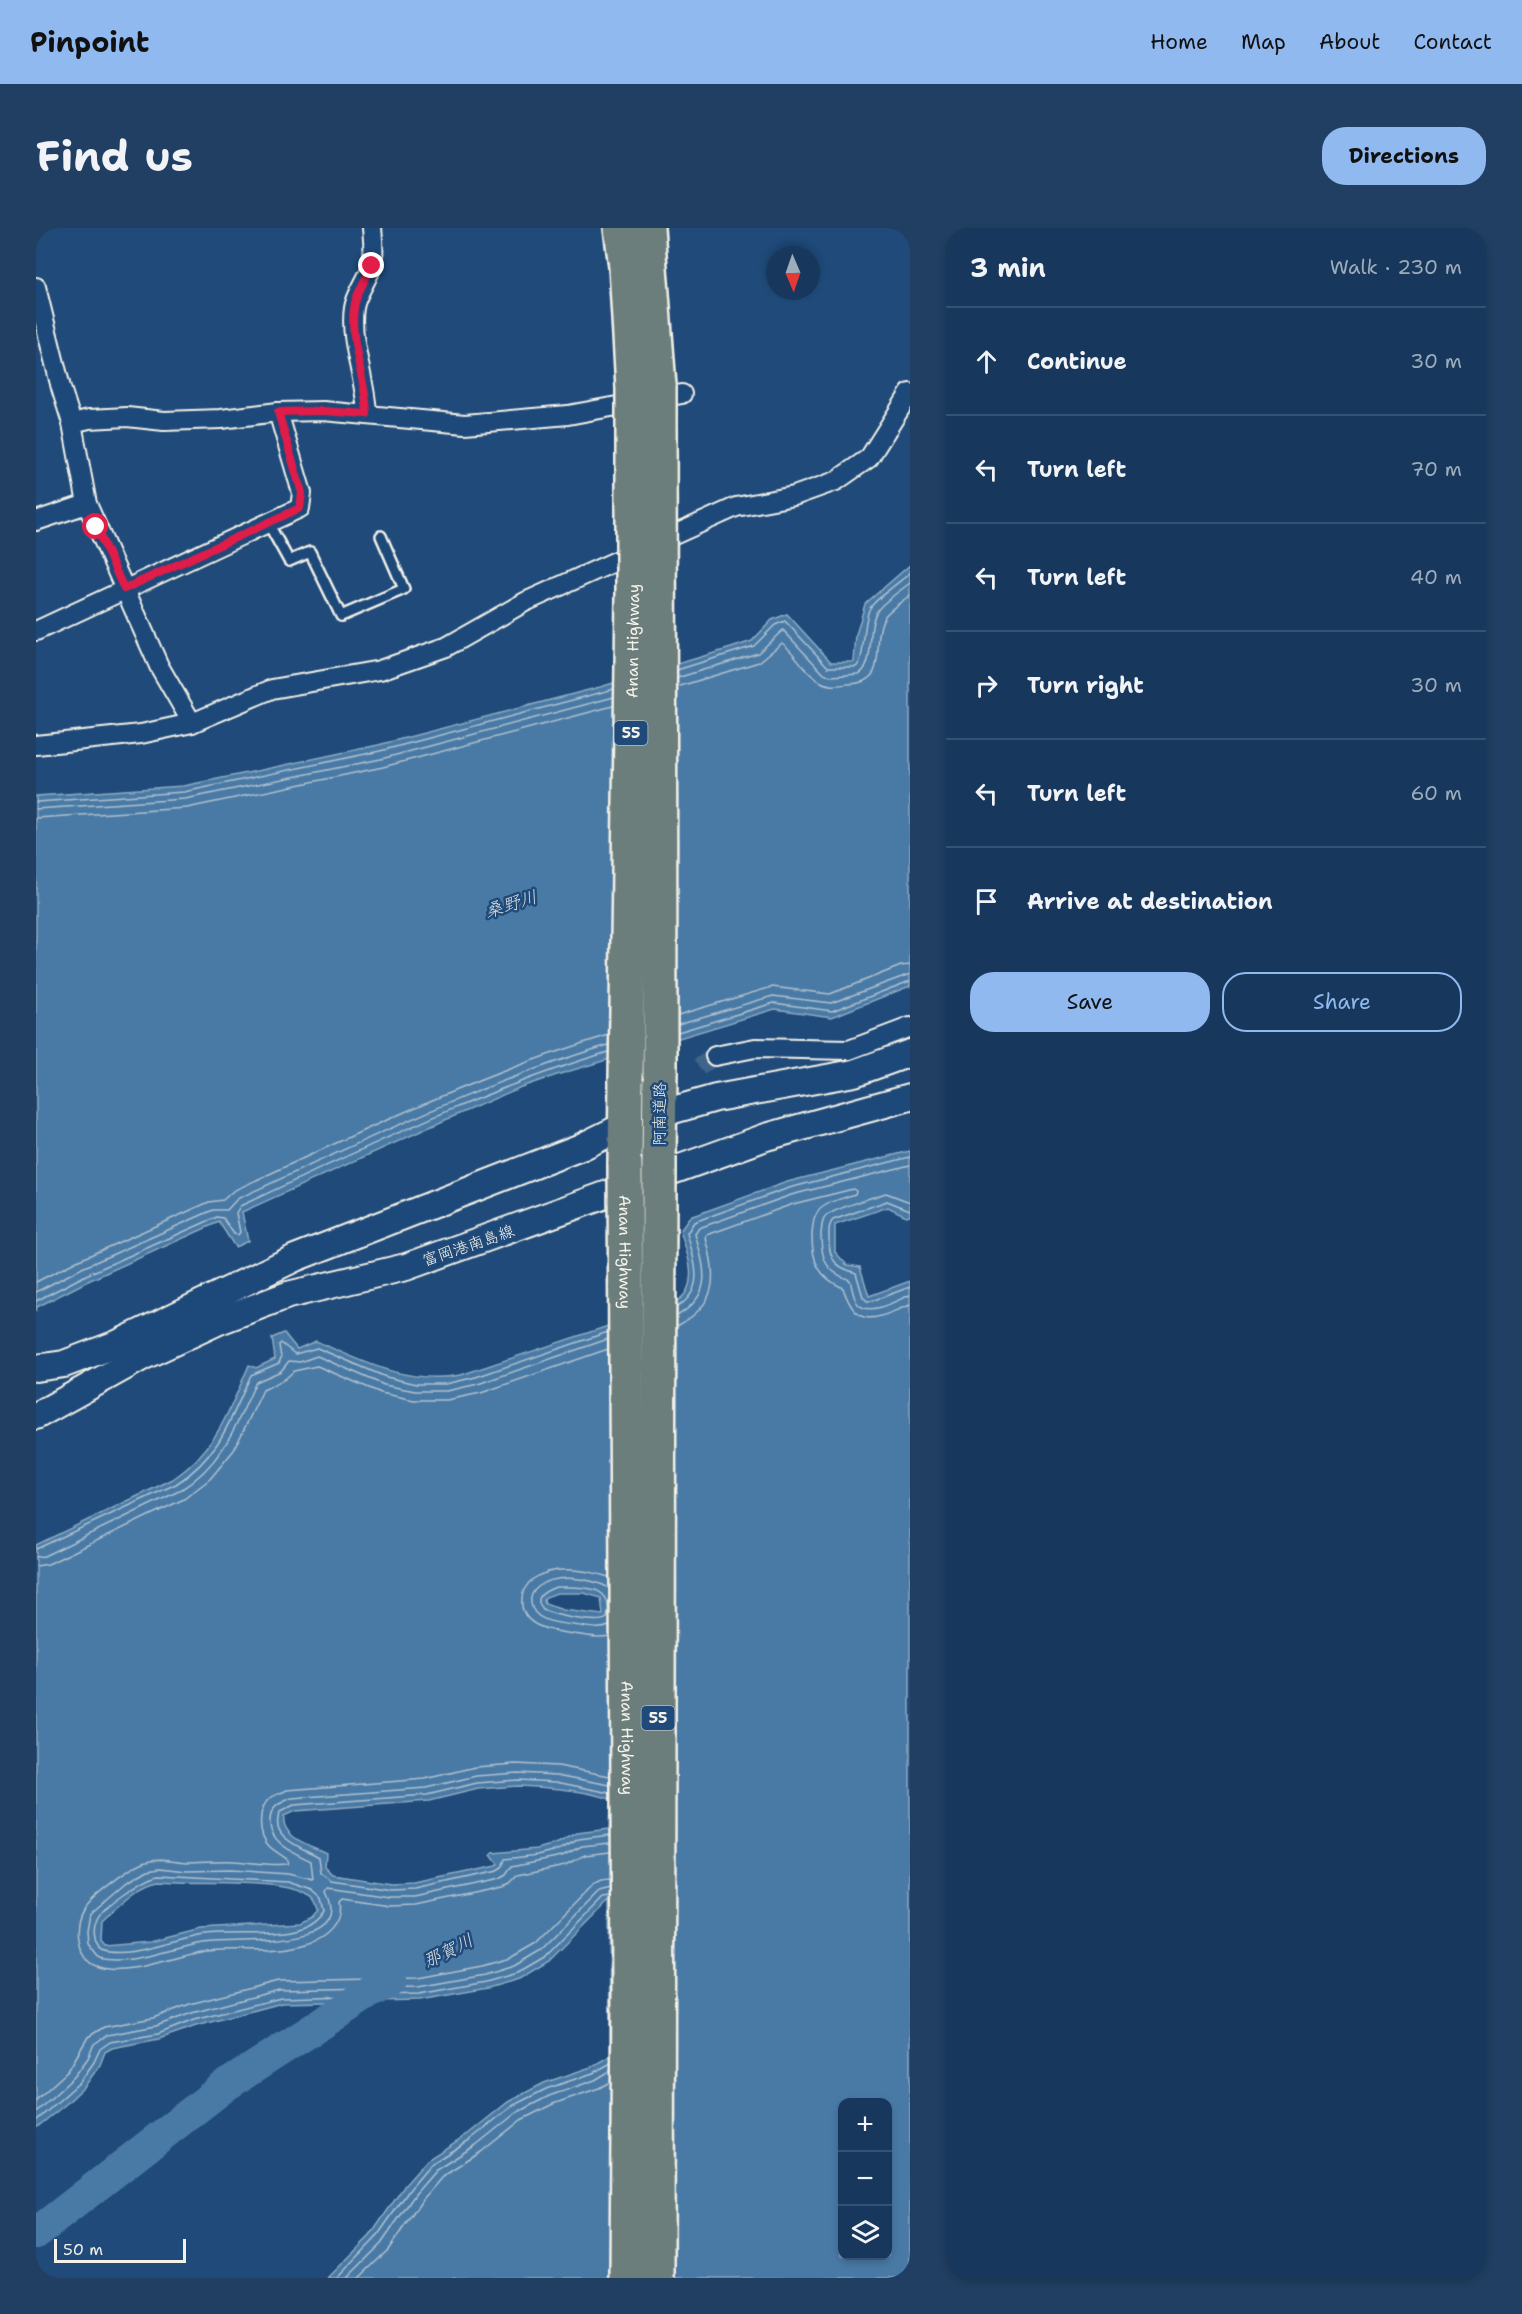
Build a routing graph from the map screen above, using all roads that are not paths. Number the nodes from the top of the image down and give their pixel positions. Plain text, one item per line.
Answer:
1 (372, 228) edge
2 (621, 228) edge
3 (647, 228) edge
4 (36, 287) edge
5 (658, 389) junction
6 (910, 393) edge
7 (278, 412) junction
8 (367, 414) junction
9 (72, 423) junction
10 (87, 504) junction
11 (36, 521) edge
12 (268, 523) junction
13 (381, 536) dead end
14 (124, 589) junction
15 (36, 631) edge
16 (192, 723) junction
17 (36, 745) edge
18 (910, 1027) edge
19 (910, 1053) edge
20 (715, 1056) tunnel mouth
21 (660, 1071) joint
22 (910, 1097) edge
23 (659, 1114) junction
24 (626, 1125) junction
25 (659, 1157) joint
26 (36, 1368) edge
27 (36, 1416) edge
28 (627, 2278) edge
29 (657, 2278) edge

1 - 8 street
2 - 5 highway, Anan Highway / 55
3 - 5 highway, Anan Highway / 55
4 - 9 street
5 - 8 street
5 - 21 highway, Anan Highway / 55, bridge
5 - 24 highway, Anan Highway / 55, bridge
6 - 16 street
7 - 8 street
7 - 9 street
7 - 12 street
9 - 10 street
10 - 11 street
10 - 14 street
12 - 13 lane
12 - 14 street
14 - 15 street
14 - 16 street
16 - 17 street
18 - 20 street
19 - 23 main road
21 - 23 highway, 阿南道路 / 55
22 - 27 main road, 富岡港南島線
23 - 25 highway, 阿南道路 / 55
24 - 26 main road
24 - 28 highway, Anan Highway / 55, bridge
25 - 29 highway, Anan Highway / 55, bridge

